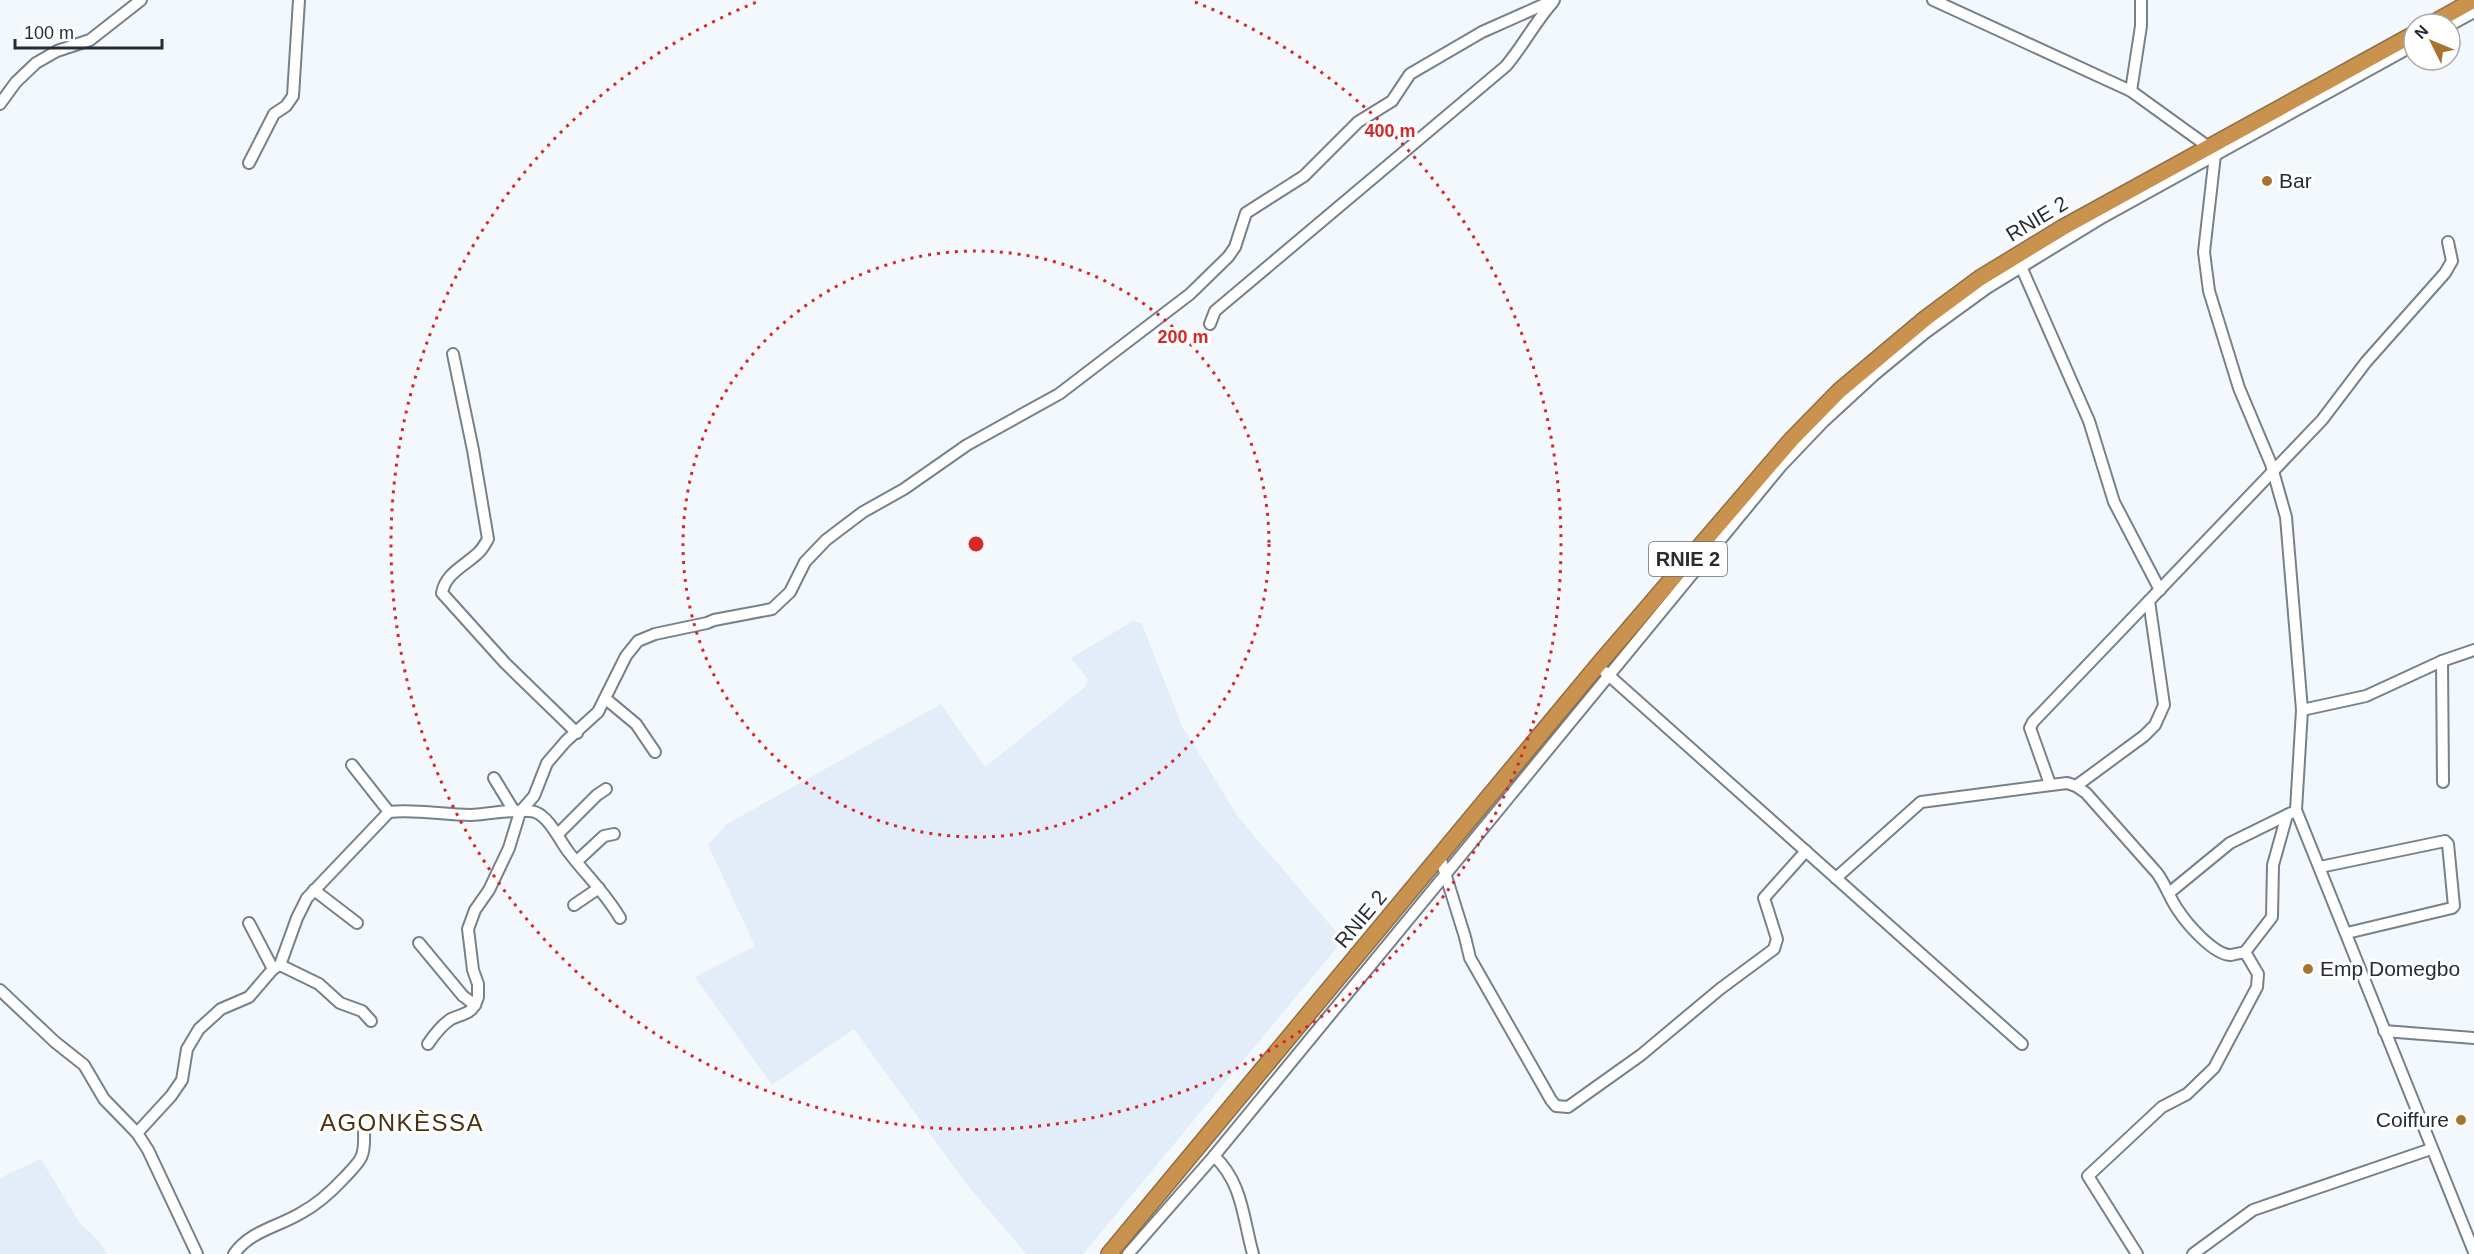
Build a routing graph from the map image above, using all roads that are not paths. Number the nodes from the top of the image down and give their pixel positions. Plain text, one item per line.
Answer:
1 (141, 0) edge
2 (299, 0) edge
3 (1554, 0) edge
4 (1933, 0) edge
5 (2141, 0) edge
6 (2474, 0) edge
7 (2452, 12) edge
8 (2402, 41) edge
9 (2402, 51) edge
10 (2131, 91) junction
11 (0, 104) edge
12 (2213, 151) junction
13 (249, 163) dead end
14 (2448, 242) dead end
15 (2019, 261) junction
16 (1210, 324) dead end
17 (453, 354) dead end
18 (2273, 472) junction
19 (2160, 590) junction
20 (2150, 601) junction
21 (2474, 650) edge
22 (2442, 661) junction
23 (1604, 670) junction
24 (606, 699) junction
25 (2302, 710) junction
26 (577, 733) junction
27 (655, 752) dead end
28 (352, 765) dead end
29 (495, 778) dead end
30 (2443, 782) dead end
31 (2050, 784) junction
32 (2076, 786) junction
33 (606, 789) dead end
34 (389, 812) junction
35 (517, 812) junction
36 (2292, 813) junction
37 (558, 834) junction
38 (614, 834) dead end
39 (1806, 851) junction
40 (1440, 857) junction
41 (577, 861) junction
42 (2320, 867) junction
43 (1445, 875) junction
44 (1836, 878) junction
45 (599, 888) junction
46 (314, 890) junction
47 (2169, 893) junction
48 (574, 905) dead end
49 (620, 918) dead end
50 (249, 923) dead end
51 (357, 923) dead end
52 (2346, 933) junction
53 (419, 943) dead end
54 (2245, 952) junction
55 (277, 967) junction
56 (2, 998) edge
57 (475, 1005) junction
58 (371, 1021) dead end
59 (2384, 1031) junction
60 (2474, 1038) edge
61 (428, 1044) dead end
62 (2022, 1044) dead end
63 (137, 1133) junction
64 (364, 1133) dead end
65 (2431, 1149) junction
66 (1214, 1156) junction
67 (2474, 1248) edge
68 (197, 1254) edge
69 (234, 1254) edge
70 (1109, 1254) edge
71 (1128, 1254) edge
72 (1253, 1254) edge
73 (2137, 1254) edge
74 (2193, 1254) edge

1 - 11 street
2 - 13 street
3 - 16 street
3 - 24 street
4 - 10 street
5 - 10 street
6 - 7 highway
8 - 12 highway, RNIE 2 / RNIE 2
9 - 12 street
10 - 12 street
12 - 15 highway, RNIE 2 / RNIE 2
12 - 18 street
14 - 18 street
15 - 19 street
15 - 23 highway, RNIE 2 / RNIE 2
17 - 26 street
18 - 19 street
18 - 25 street
19 - 20 street
20 - 31 street
20 - 32 street
21 - 22 street
22 - 25 street
22 - 30 street
23 - 39 street
23 - 40 highway, RNIE 2 / RNIE 2
23 - 43 street
24 - 26 street
24 - 27 street
25 - 36 street
26 - 35 street
28 - 34 street
29 - 35 street
31 - 32 street
31 - 44 street
32 - 47 street
33 - 37 street
34 - 35 street
34 - 46 street
35 - 37 street
35 - 57 street
36 - 42 street
36 - 47 street
36 - 54 street
37 - 41 street
38 - 41 street
39 - 43 street
39 - 44 street
40 - 43 street
40 - 70 highway, RNIE 2 / RNIE 2
41 - 45 street
42 - 52 street
42 - 52 street
43 - 66 street
44 - 62 street
45 - 48 street
45 - 49 street
46 - 51 street
46 - 55 street
47 - 54 street
50 - 55 street
52 - 59 street
53 - 57 street
54 - 73 street
55 - 58 street
55 - 63 street
56 - 63 street
57 - 61 street
59 - 60 street
59 - 65 street
63 - 68 street
64 - 69 street
65 - 67 street
65 - 74 street
66 - 71 street
66 - 72 street

